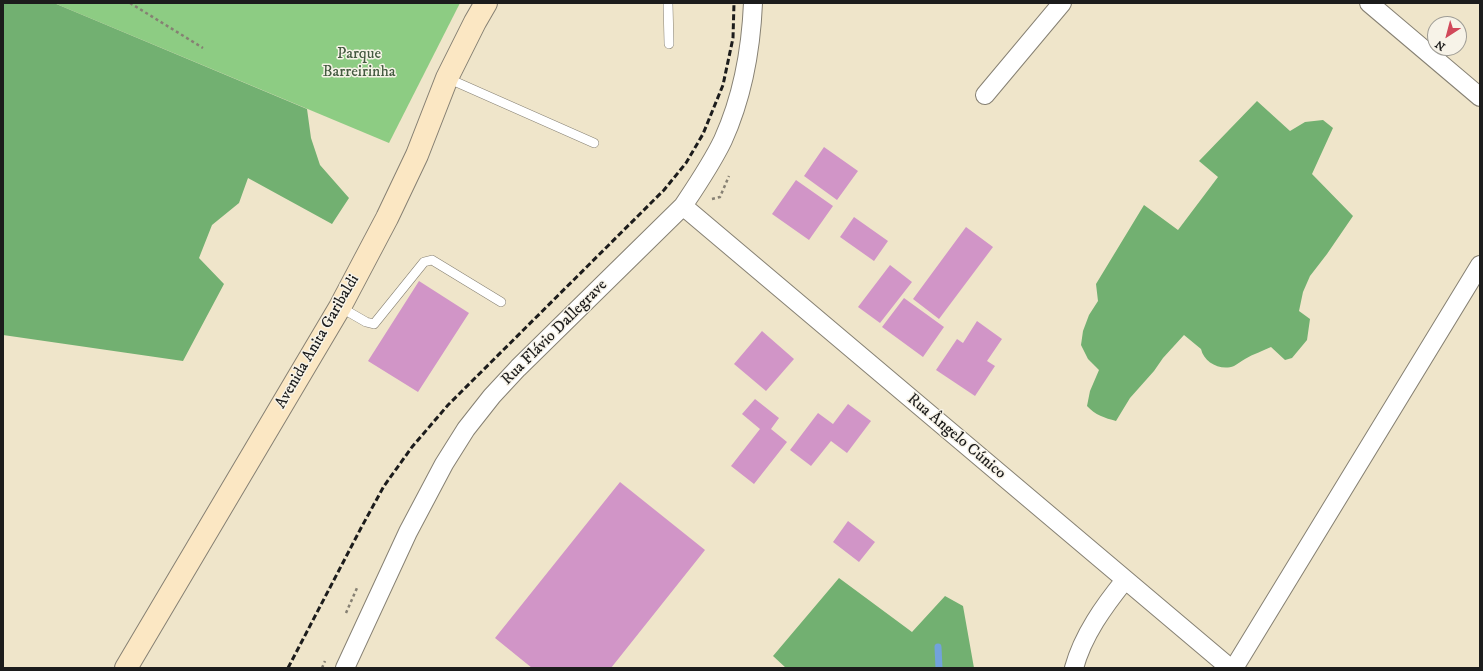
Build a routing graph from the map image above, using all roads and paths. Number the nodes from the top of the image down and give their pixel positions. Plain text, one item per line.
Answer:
1 (130, 3) edge
2 (486, 3) edge
3 (668, 3) edge
4 (753, 3) edge
5 (1062, 3) edge
6 (1369, 3) edge
7 (669, 44) dead end
8 (203, 48) dead end
9 (447, 78) junction
10 (985, 95) dead end
11 (1480, 97) edge
12 (594, 143) dead end
13 (683, 206) junction
14 (1480, 265) edge
15 (501, 302) dead end
16 (340, 307) junction
17 (1125, 580) junction
18 (126, 668) edge
19 (345, 668) edge
20 (1074, 668) edge
21 (1230, 668) edge
22 (1234, 668) edge

1 - 8 path
2 - 9 main road, Avenida Anita Garibaldi
3 - 7 lane
4 - 13 street, Rua Flávio Dallegrave
5 - 10 street
6 - 11 street
9 - 12 lane
9 - 16 main road, Avenida Anita Garibaldi
13 - 17 street, Rua Ângelo Cúnico
13 - 19 street, Rua Flávio Dallegrave
14 - 22 street
15 - 16 lane
16 - 18 main road, Avenida Anita Garibaldi
17 - 20 street
17 - 21 street, Rua Ângelo Cúnico

